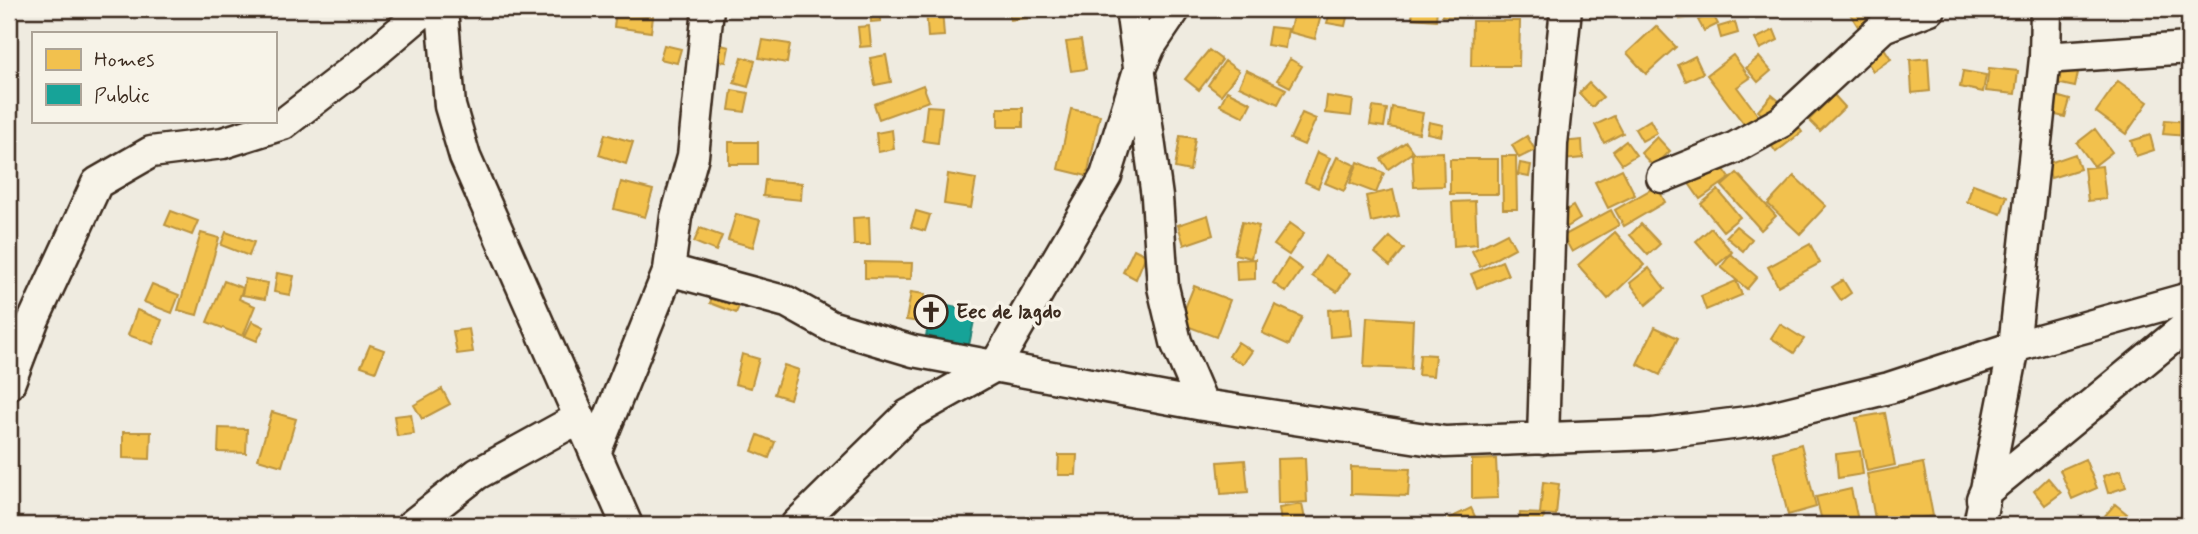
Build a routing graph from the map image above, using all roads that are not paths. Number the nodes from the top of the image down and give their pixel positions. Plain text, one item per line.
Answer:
1 (426, 9) edge
2 (442, 9) edge
3 (708, 9) edge
4 (1131, 9) edge
5 (1175, 9) edge
6 (1566, 9) edge
7 (1930, 9) edge
8 (2046, 9) edge
9 (2189, 48) edge
10 (2045, 58) junction
11 (1138, 73) junction
12 (1662, 177) dead end
13 (669, 270) junction
14 (2189, 298) edge
15 (2189, 324) edge
16 (2014, 347) junction
17 (995, 366) junction
18 (9, 384) edge
19 (1203, 405) junction
20 (579, 418) junction
21 (1543, 439) junction
22 (595, 453) junction
23 (1985, 492) junction
24 (412, 525) edge
25 (627, 525) edge
26 (796, 525) edge
27 (1969, 525) edge
28 (1979, 525) edge

1 - 18 street
2 - 20 street
3 - 13 street
4 - 11 street
5 - 11 street
6 - 21 street
7 - 12 street
8 - 10 street
9 - 10 street
10 - 16 street
11 - 17 street
11 - 19 street
13 - 17 street
13 - 22 street
14 - 16 street
15 - 23 street
16 - 21 street
16 - 23 street
17 - 19 street
17 - 26 street
19 - 21 street
20 - 22 street
20 - 24 street
22 - 25 street
23 - 27 street
23 - 28 street

